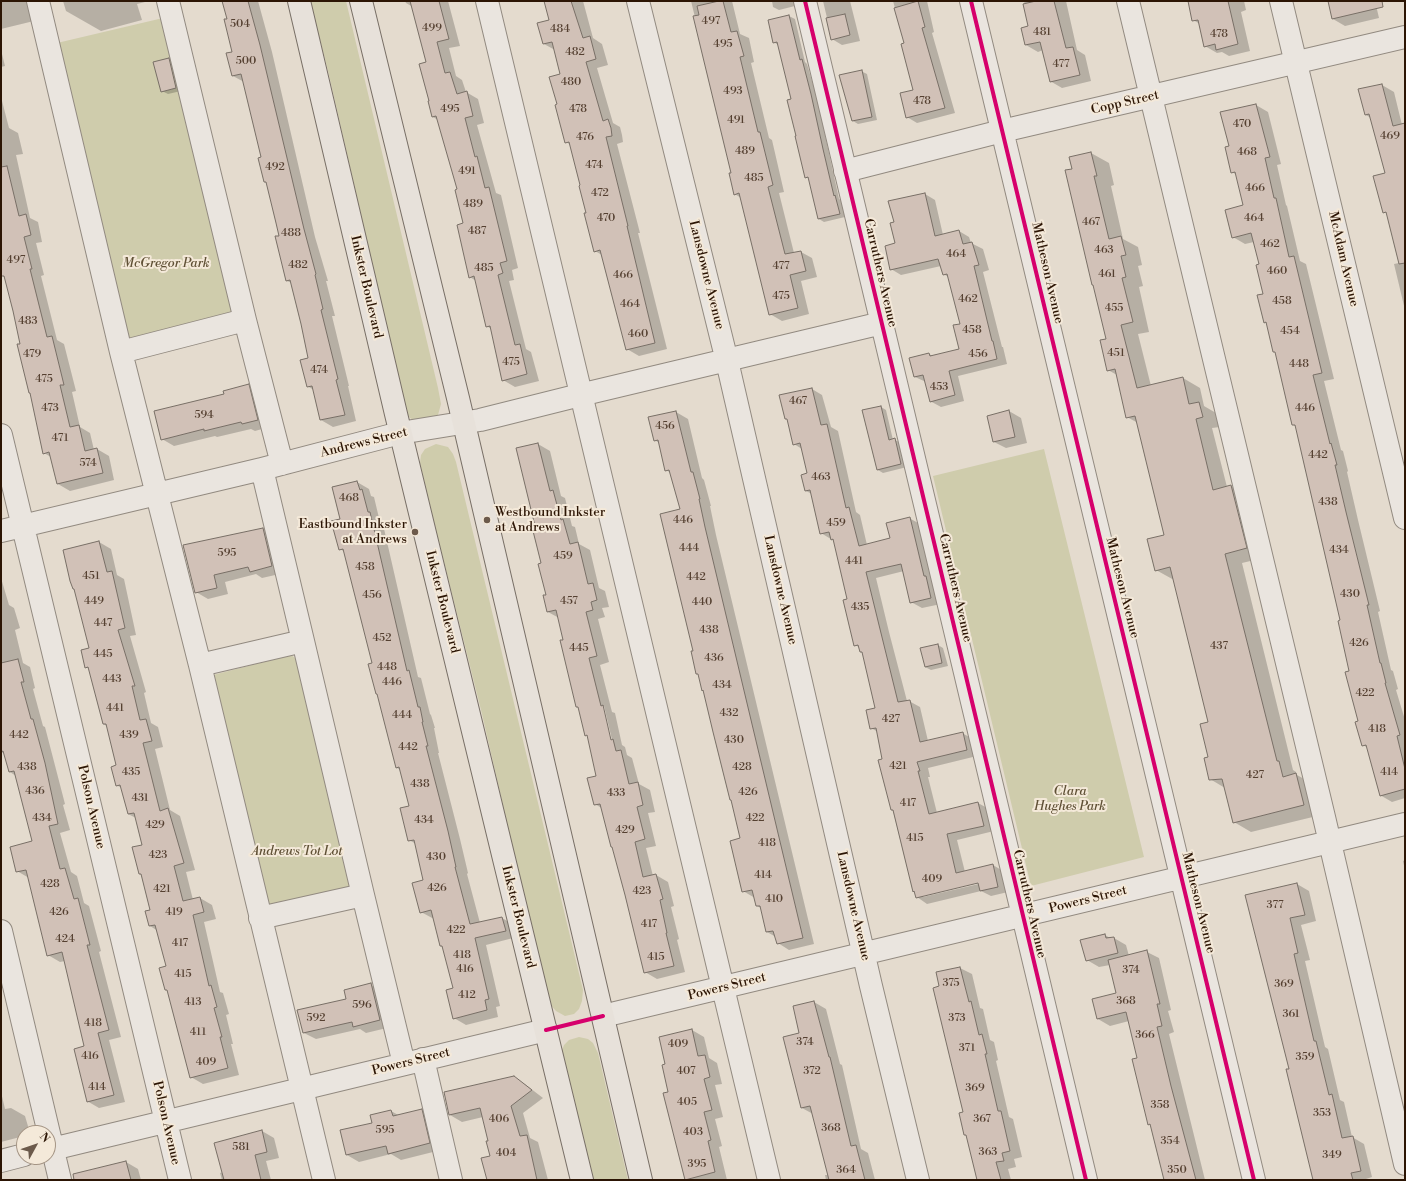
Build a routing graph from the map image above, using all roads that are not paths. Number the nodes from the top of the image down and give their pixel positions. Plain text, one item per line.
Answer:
1 (38, 1) edge
2 (168, 1) edge
3 (298, 1) edge
4 (360, 1) edge
5 (487, 1) edge
6 (638, 1) edge
7 (805, 1) edge
8 (971, 1) edge
9 (1128, 1) edge
10 (1281, 1) edge
11 (1405, 37) edge
12 (1296, 62) junction
13 (1151, 97) junction
14 (1002, 132) junction
15 (846, 171) junction
16 (245, 320) junction
17 (882, 323) junction
18 (121, 352) junction
19 (727, 361) junction
20 (580, 395) junction
21 (464, 423) junction
22 (400, 433) junction
23 (1, 435) edge
24 (272, 467) junction
25 (156, 494) junction
26 (1405, 518) edge
27 (23, 526) junction
28 (1, 531) edge
29 (303, 641) junction
30 (200, 665) junction
31 (1405, 824) edge
32 (1330, 842) junction
33 (1182, 877) junction
34 (363, 896) junction
35 (1022, 916) junction
36 (260, 918) junction
37 (1, 931) edge
38 (864, 953) junction
39 (723, 988) junction
40 (603, 1016) junction
41 (546, 1030) junction
42 (413, 1062) junction
43 (302, 1089) junction
44 (166, 1121) junction
45 (45, 1125) edge
46 (56, 1148) edge
47 (16, 1157) edge
48 (1, 1161) edge
49 (1405, 1164) edge
50 (56, 1165) edge
51 (60, 1180) edge
52 (180, 1180) edge
53 (324, 1180) edge
54 (451, 1180) edge
55 (582, 1180) edge
56 (641, 1180) edge
57 (770, 1180) edge
58 (918, 1180) edge
59 (1086, 1180) edge
60 (1254, 1180) edge

1 - 18 street
2 - 16 street
3 - 22 main road, Inkster Boulevard
4 - 21 main road
5 - 20 street
6 - 19 street, Lansdowne Avenue
7 - 15 street, Carruthers Avenue
8 - 14 street, Matheson Avenue
9 - 13 street
10 - 12 street, McAdam Avenue
11 - 12 street, Copp Street
12 - 13 street, Copp Street
12 - 26 street, McAdam Avenue
13 - 14 street, Copp Street
13 - 32 street
14 - 15 street, Copp Street
14 - 33 street, Matheson Avenue
15 - 17 street, Carruthers Avenue
16 - 18 street
16 - 24 street
17 - 19 street, Andrews Street
17 - 35 street, Carruthers Avenue
18 - 25 street
19 - 20 street, Andrews Street
19 - 38 street, Lansdowne Avenue
20 - 21 street, Andrews Street
20 - 39 street
21 - 22 street, Andrews Street
21 - 40 main road
22 - 24 street, Andrews Street
22 - 41 main road, Inkster Boulevard
23 - 27 street, Polson Avenue
24 - 25 street, Andrews Street
24 - 29 street
25 - 27 street, Andrews Street
25 - 30 street
27 - 28 street, Andrews Street
27 - 44 street, Polson Avenue
29 - 30 street
29 - 34 street
30 - 36 street
31 - 32 street, Powers Street
32 - 33 street, Powers Street
32 - 49 street
33 - 35 street, Powers Street
33 - 60 street, Matheson Avenue
34 - 36 street
34 - 42 street
35 - 38 street, Powers Street
35 - 59 street, Carruthers Avenue
36 - 43 street
37 - 45 street
38 - 39 street, Powers Street
38 - 58 street, Lansdowne Avenue
39 - 40 street, Powers Street
39 - 57 street
40 - 56 main road
41 - 42 street, Powers Street
41 - 55 main road, Inkster Boulevard
42 - 43 street, Powers Street
42 - 54 street
43 - 44 street, Powers Street
43 - 53 street
44 - 46 street, Powers Street
44 - 52 street, Polson Avenue
47 - 48 street
50 - 51 street

